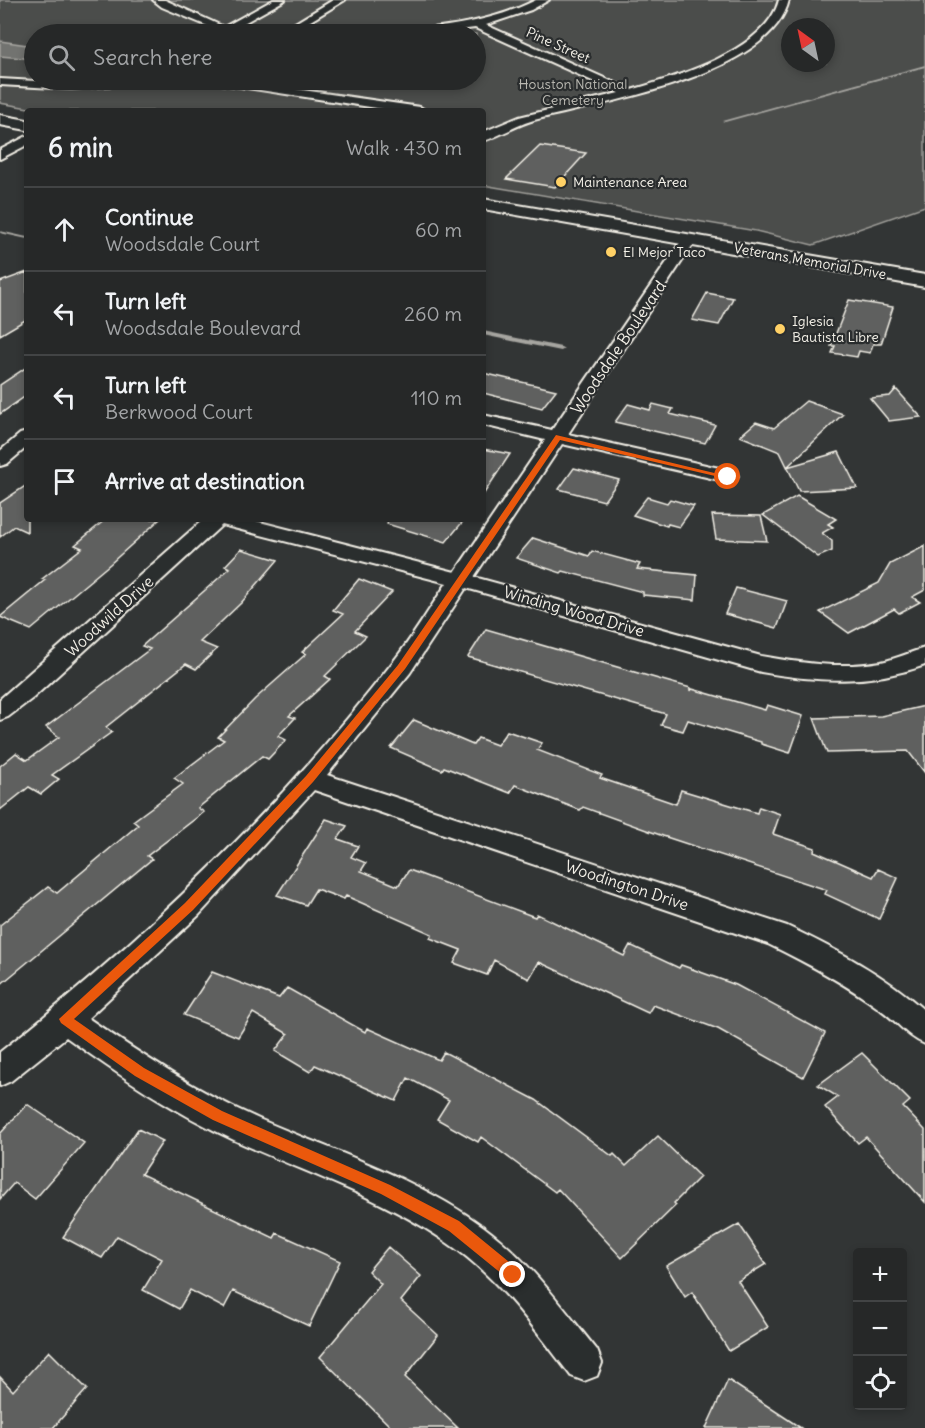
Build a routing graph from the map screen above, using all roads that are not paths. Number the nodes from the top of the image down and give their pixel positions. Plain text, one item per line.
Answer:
1 (158, 0) edge
2 (280, 0) edge
3 (340, 0) edge
4 (543, 0) edge
5 (784, 0) edge
6 (213, 24) edge
7 (235, 24) edge
8 (299, 24) edge
9 (475, 24) edge
10 (486, 29) edge
11 (0, 82) edge
12 (24, 83) edge
13 (281, 90) edge
14 (628, 93) junction
15 (400, 108) edge
16 (0, 120) edge
17 (486, 122) edge
18 (24, 124) edge
19 (503, 126) junction
20 (486, 135) edge
21 (24, 142) edge
22 (0, 155) edge
23 (486, 205) edge
24 (689, 240) junction
25 (925, 281) edge
26 (486, 421) edge
27 (558, 437) junction
28 (24, 440) edge
29 (1, 459) edge
30 (24, 464) edge
31 (728, 477) dead end
32 (213, 522) edge
33 (236, 522) edge
34 (462, 579) junction
35 (925, 656) edge
36 (0, 711) edge
37 (309, 779) junction
38 (65, 1019) junction
39 (925, 1030) edge
40 (0, 1071) edge
41 (584, 1363) dead end

1 - 6 street
2 - 7 street
3 - 8 street
4 - 9 street
5 - 14 street
10 - 14 street, Pine Street
11 - 12 street
13 - 15 street
14 - 19 street
16 - 18 main road
17 - 19 street
19 - 20 street
21 - 22 street
23 - 24 main road, Veterans Memorial Drive
24 - 25 main road, Veterans Memorial Drive
24 - 27 street, Woodsdale Boulevard
26 - 27 street
27 - 31 street
27 - 34 street, Woodsdale Boulevard
28 - 29 street
29 - 30 street
32 - 36 street, Woodwild Drive
33 - 34 street, Winding Wood Drive
34 - 35 street, Winding Wood Drive
34 - 37 street, Woodsdale Boulevard
37 - 38 street, Woodsdale Boulevard
37 - 39 street, Woodington Drive
38 - 40 street, Woodsdale Boulevard
38 - 41 street

